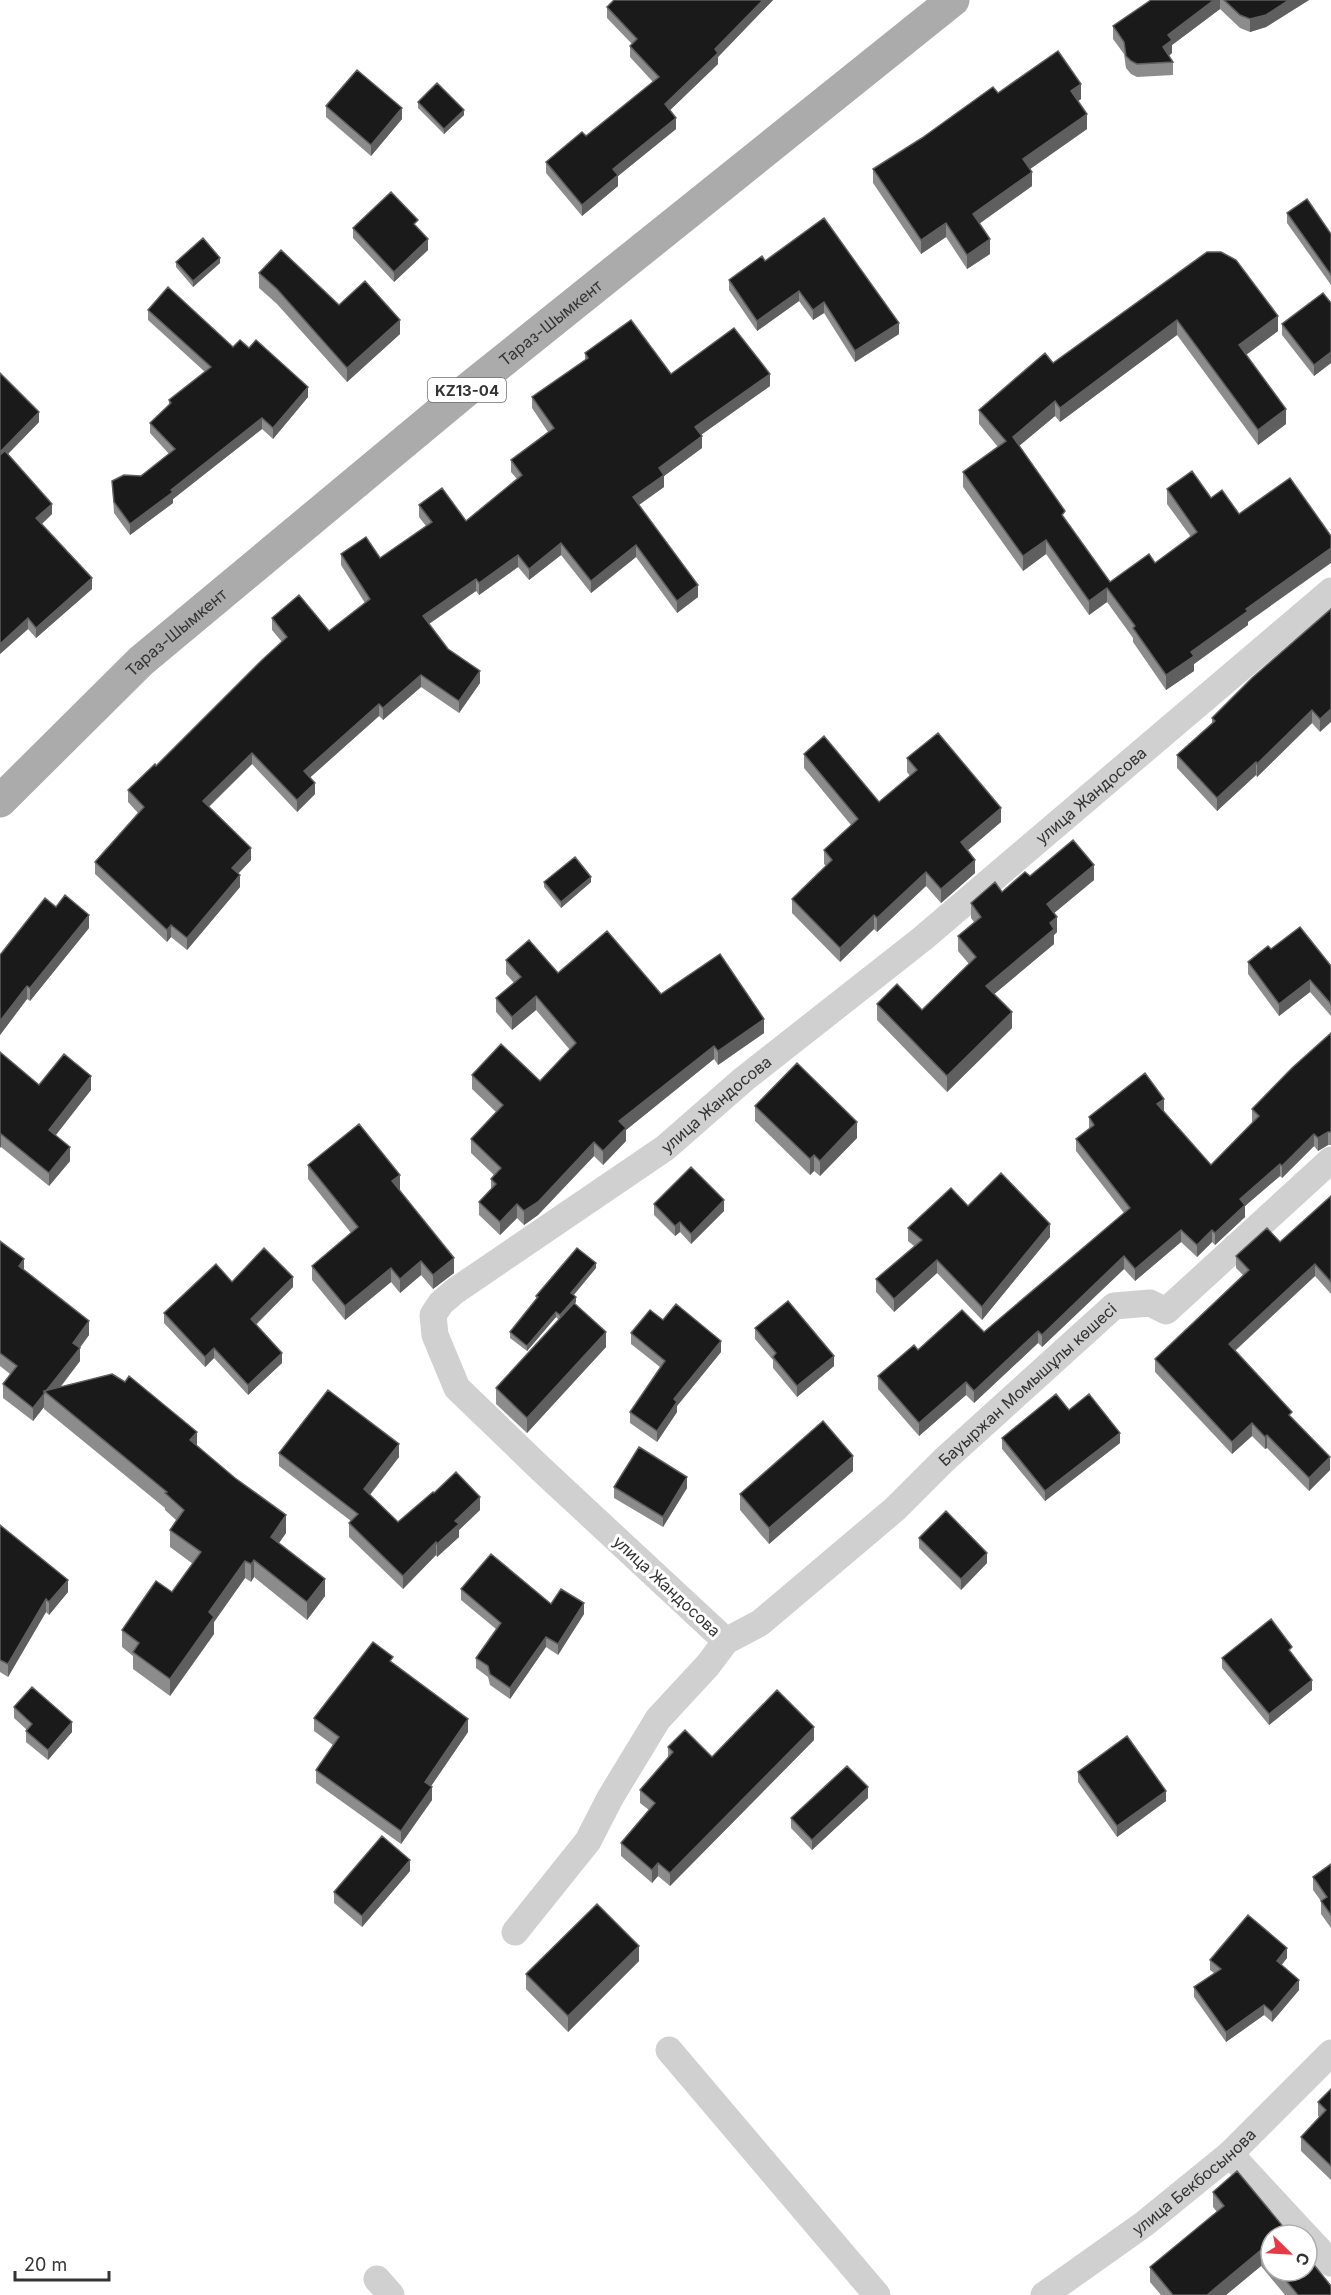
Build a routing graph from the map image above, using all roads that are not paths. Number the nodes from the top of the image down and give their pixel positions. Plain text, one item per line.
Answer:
1 (953, 0) edge
2 (1331, 591) edge
3 (0, 801) edge
4 (1331, 1160) edge
5 (726, 1641) junction
6 (515, 1932) dead end
7 (669, 2050) dead end
8 (1331, 2053) edge
9 (1230, 2154) junction
10 (1294, 2223) edge
11 (1319, 2250) edge
12 (1331, 2263) edge
13 (877, 2295) edge
14 (1044, 2295) edge

1 - 3 main road, Тараз-Шымкент / KZ13-04
2 - 5 street, улица Жандосова
4 - 5 street, Бауыржан Момышұлы көшесі
5 - 6 street
7 - 13 street
8 - 9 street, улица Бекбосынова
9 - 10 street
9 - 14 street, улица Бекбосынова
11 - 12 street

